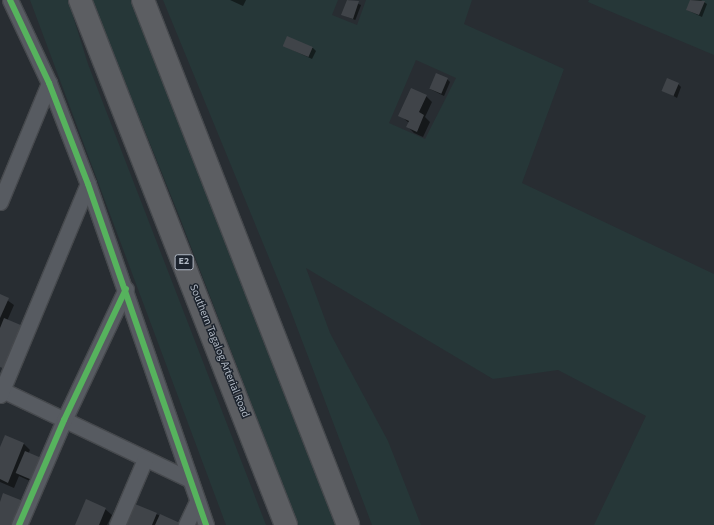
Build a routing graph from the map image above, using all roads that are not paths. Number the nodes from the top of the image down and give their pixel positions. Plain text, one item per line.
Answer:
1 (10, 0) edge
2 (80, 0) edge
3 (143, 0) edge
4 (49, 83) junction
5 (88, 184) junction
6 (0, 202) edge
7 (126, 289) junction
8 (1, 391) edge
9 (64, 420) junction
10 (144, 459) junction
11 (188, 479) junction
12 (197, 501) junction
13 (19, 525) edge
14 (117, 525) edge
15 (186, 525) edge
16 (206, 525) edge
17 (286, 525) edge
18 (348, 525) edge

1 - 4 street
2 - 17 highway, Southern Tagalog Arterial Road / E2
3 - 18 highway
4 - 5 street
4 - 6 street
5 - 7 street
5 - 8 street
7 - 9 street
7 - 11 street
8 - 9 street
9 - 10 street
9 - 13 street
10 - 11 street
10 - 14 street
11 - 12 street
12 - 15 street
12 - 16 street

